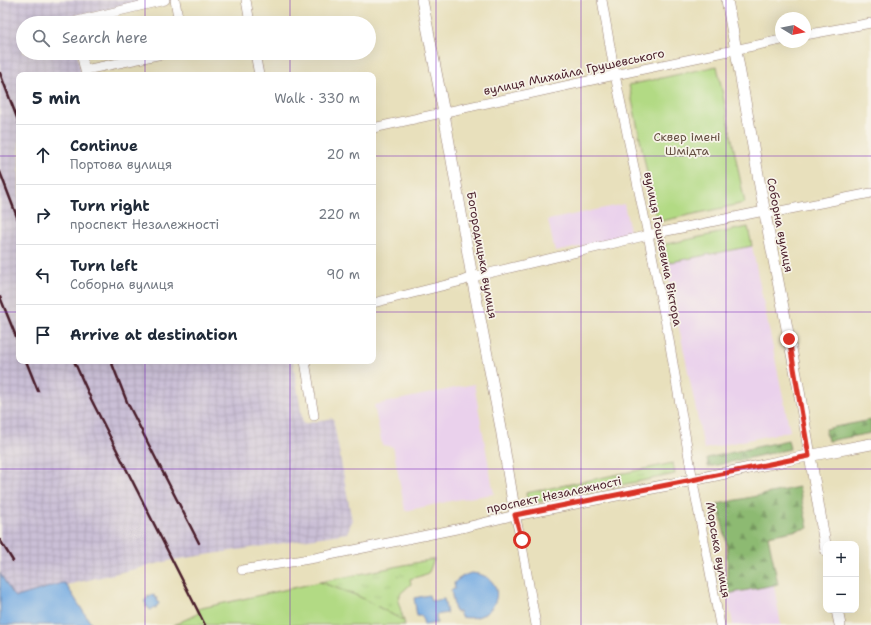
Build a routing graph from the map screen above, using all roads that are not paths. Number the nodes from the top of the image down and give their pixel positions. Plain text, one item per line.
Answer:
1 (165, 0) edge
2 (175, 0) edge
3 (246, 0) edge
4 (422, 0) edge
5 (602, 0) edge
6 (727, 0) edge
7 (98, 16) edge
8 (178, 16) edge
9 (249, 16) edge
10 (871, 23) edge
11 (811, 34) edge
12 (775, 41) edge
13 (736, 50) junction
14 (82, 60) edge
15 (137, 60) edge
16 (256, 60) edge
17 (85, 72) edge
18 (258, 72) edge
19 (615, 75) junction
20 (443, 112) junction
21 (376, 127) edge
22 (871, 193) edge
23 (764, 212) junction
24 (648, 235) junction
25 (472, 277) junction
26 (376, 302) edge
27 (305, 364) edge
28 (314, 416) dead end
29 (871, 444) edge
30 (809, 456) junction
31 (694, 480) junction
32 (515, 515) junction
33 (824, 541) edge
34 (242, 570) dead end
35 (838, 613) edge
36 (536, 625) edge
37 (720, 625) edge
38 (840, 625) edge

1 - 7 street
2 - 8 street
3 - 9 street
4 - 20 street, Богородицька вулиця
5 - 19 street, вулиця Гошкевича Віктора
6 - 13 street, Соборна вулиця
10 - 11 street
12 - 13 street, вулиця Михайла Грушевського
13 - 19 street, вулиця Михайла Грушевського
13 - 23 street, Соборна вулиця
14 - 17 street
15 - 17 street
16 - 18 street
19 - 20 street, вулиця Михайла Грушевського
19 - 24 street, вулиця Гошкевича Віктора
20 - 21 street, вулиця Михайла Грушевського
20 - 25 street, Богородицька вулиця
22 - 23 street
23 - 24 street
23 - 30 street, Соборна вулиця
24 - 25 street
24 - 31 street, вулиця Гошкевича Віктора
25 - 26 street
25 - 32 street, Богородицька вулиця
27 - 28 street
29 - 30 street, проспект Незалежності
30 - 31 street, проспект Незалежності
30 - 33 street, Соборна вулиця
31 - 32 street, проспект Незалежності
31 - 37 street, Морська вулиця
32 - 34 street, проспект Незалежності
32 - 36 street
35 - 38 street

